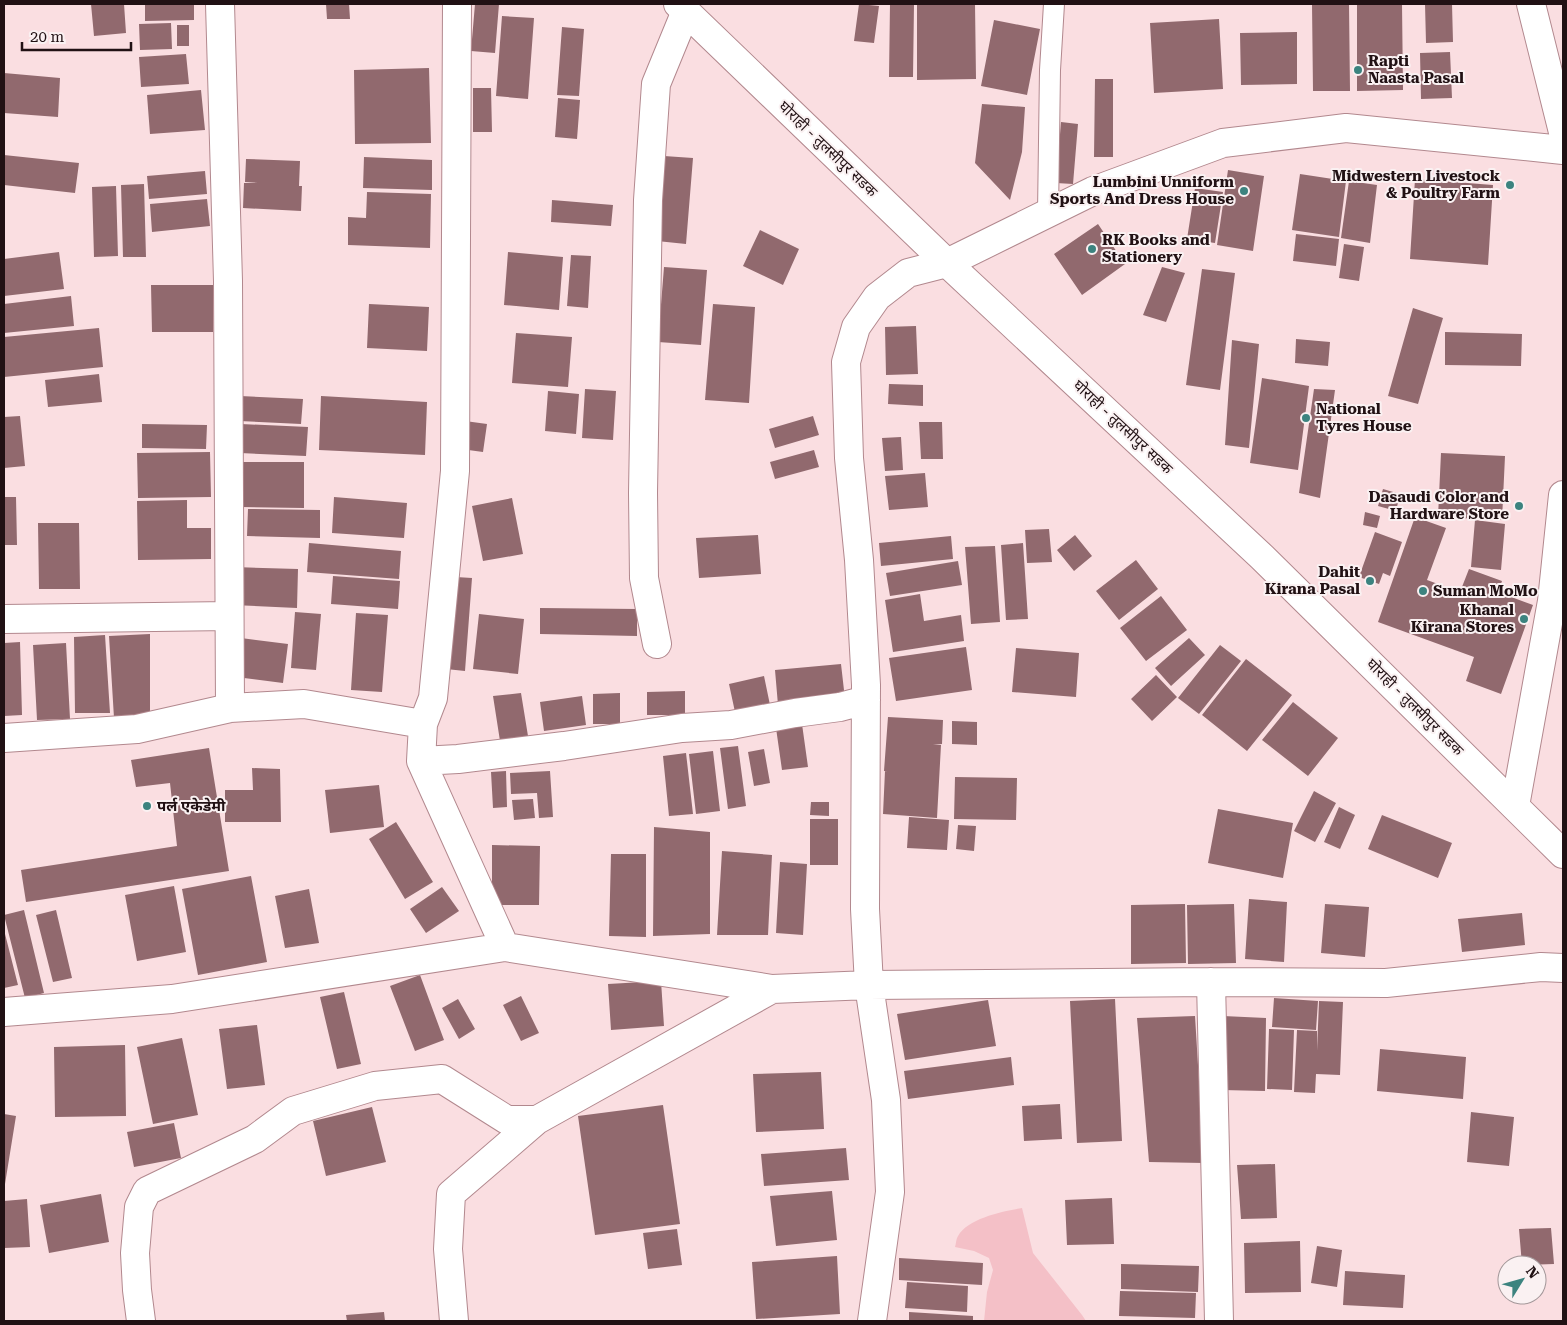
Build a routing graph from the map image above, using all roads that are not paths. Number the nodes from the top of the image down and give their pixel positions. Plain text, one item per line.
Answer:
1 (220, 4) edge
2 (457, 4) edge
3 (1054, 4) edge
4 (1531, 4) edge
5 (682, 8) edge
6 (1563, 132) edge
7 (1563, 150) edge
8 (1048, 213) junction
9 (947, 263) junction
10 (1563, 495) edge
11 (229, 616) junction
12 (4, 619) edge
13 (658, 644) dead end
14 (866, 700) junction
15 (230, 708) junction
16 (423, 724) junction
17 (4, 738) edge
18 (420, 761) junction
19 (1515, 806) junction
20 (1563, 854) edge
21 (506, 947) junction
22 (1563, 968) edge
23 (1211, 982) junction
24 (869, 985) junction
25 (772, 989) junction
26 (4, 1012) edge
27 (537, 1120) junction
28 (141, 1321) edge
29 (454, 1321) edge
30 (872, 1321) edge
31 (1219, 1321) edge

1 - 11 street
2 - 16 street
3 - 8 lane
4 - 6 street
5 - 9 street, घोराही - तुलसीपुर सडक
5 - 13 street
7 - 8 street
8 - 9 street
9 - 14 street
9 - 19 street, घोराही - तुलसीपुर सडक
10 - 19 street
11 - 12 street
11 - 15 street
14 - 18 street
14 - 24 street
15 - 16 street
15 - 17 street
16 - 18 street
18 - 21 street
19 - 20 street, घोराही - तुलसीपुर सडक
21 - 25 street
21 - 26 street
22 - 23 street
23 - 24 street
23 - 31 street
24 - 25 street
24 - 30 street
25 - 27 street
27 - 28 street
27 - 29 street

